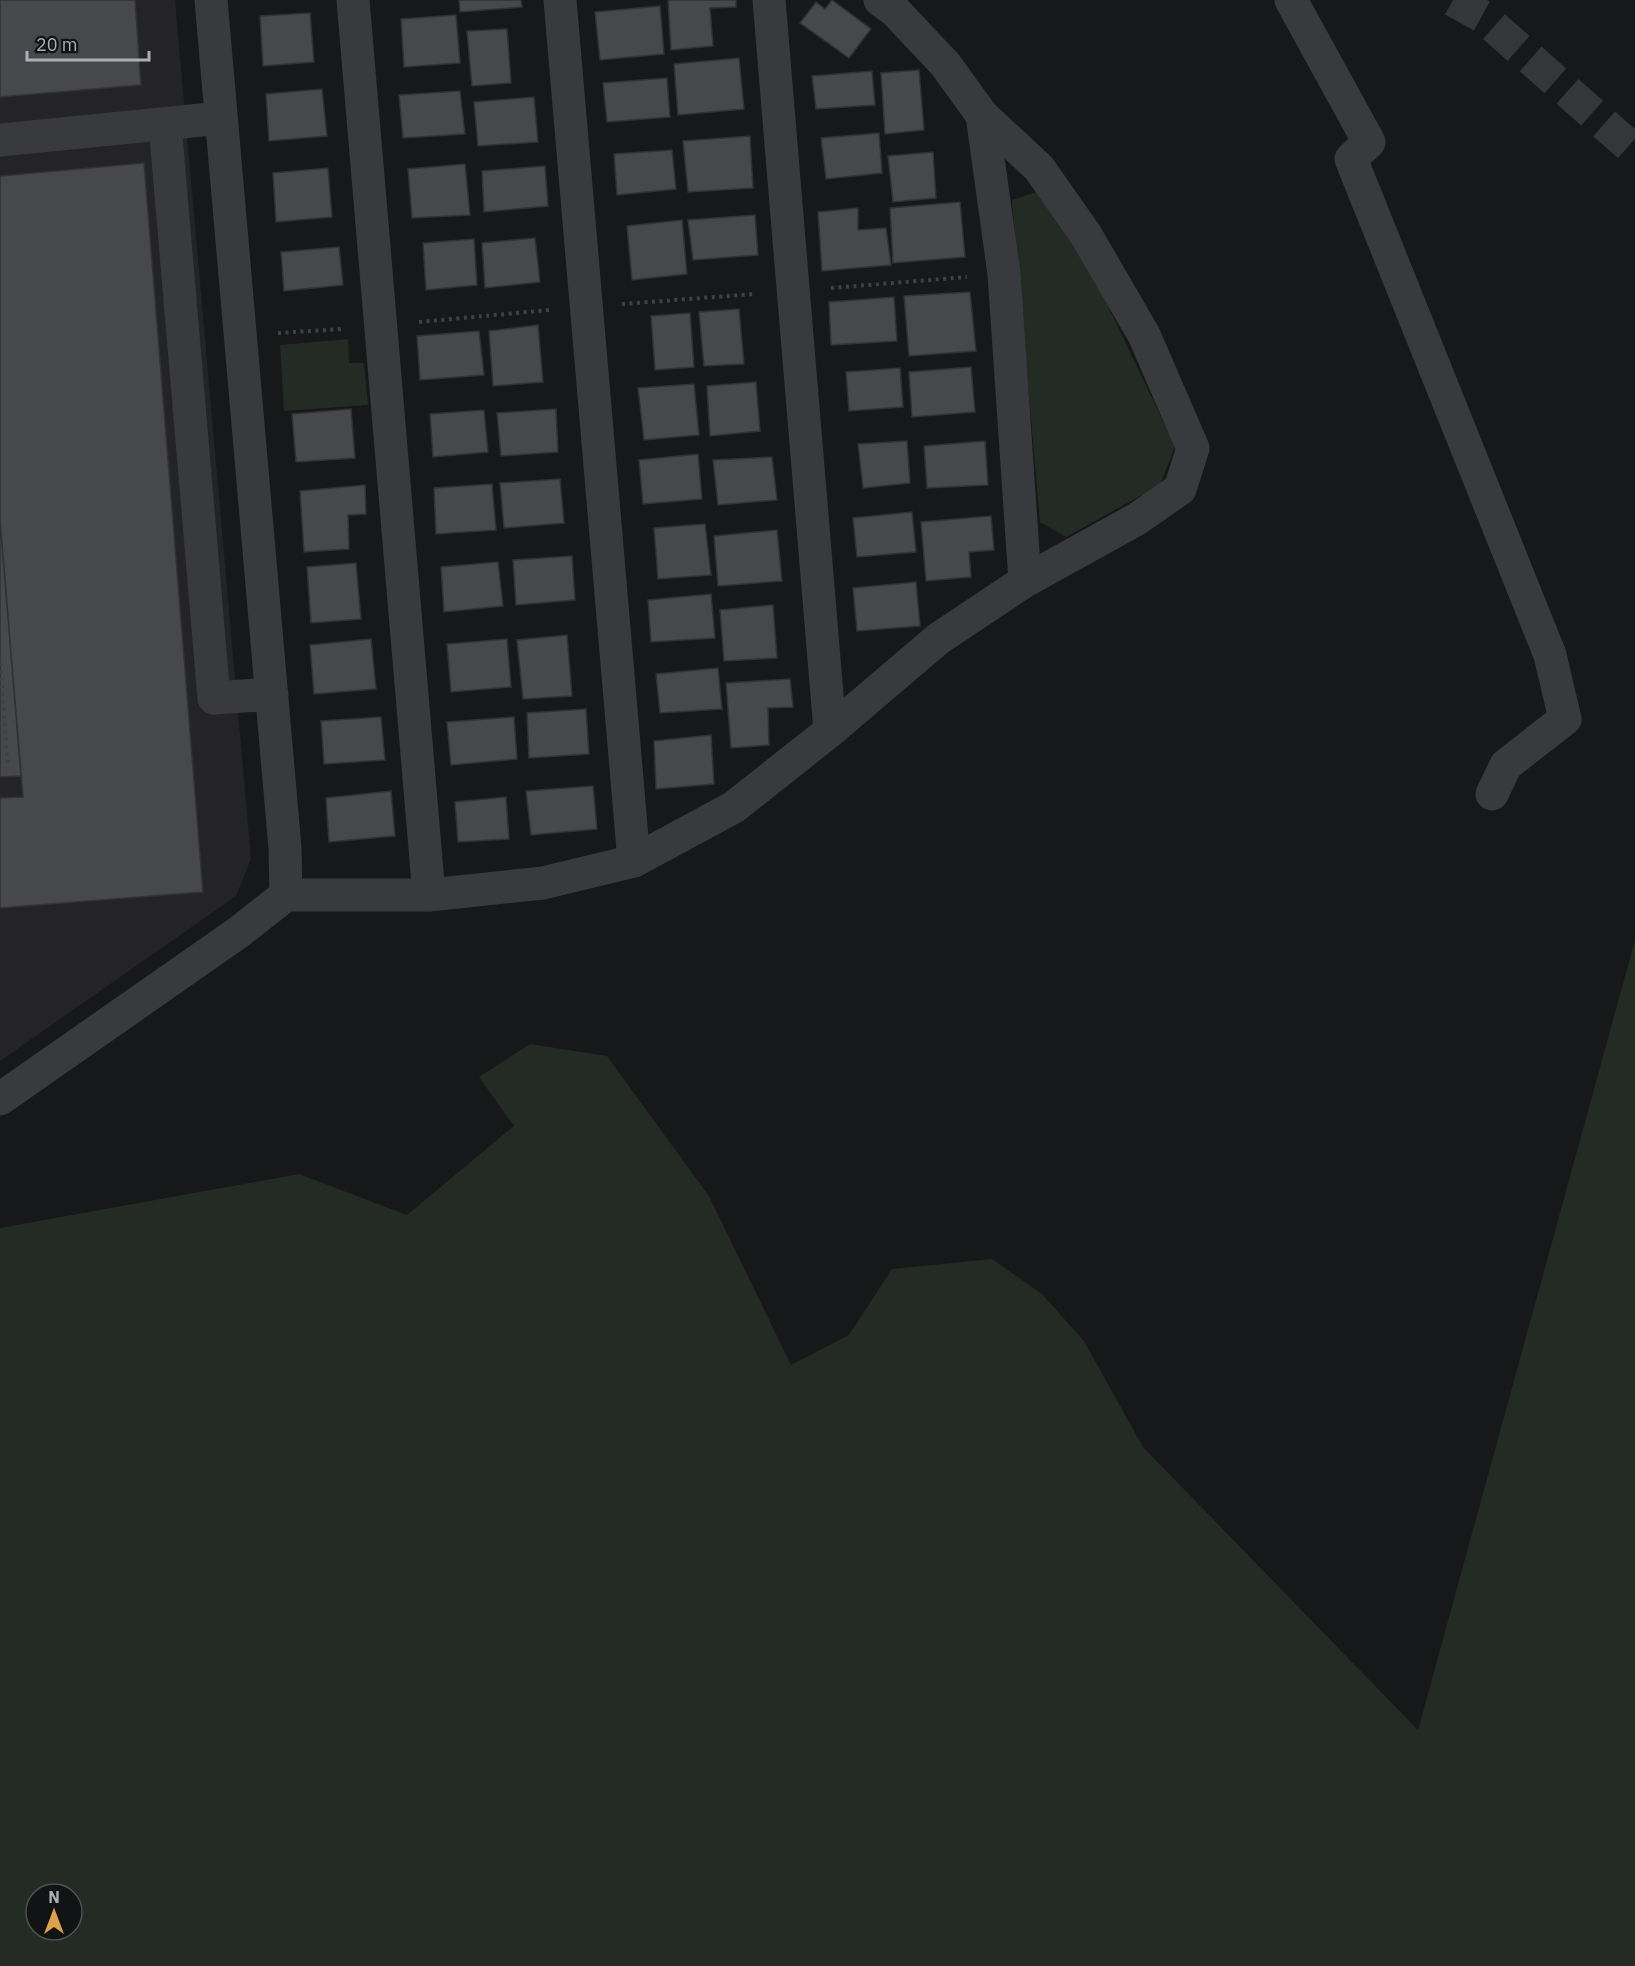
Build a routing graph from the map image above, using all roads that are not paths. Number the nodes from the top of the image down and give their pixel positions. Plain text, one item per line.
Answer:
1 (211, 0) edge
2 (353, 0) edge
3 (560, 0) edge
4 (769, 0) edge
5 (880, 0) edge
6 (1291, 0) edge
7 (982, 116) junction
8 (221, 118) junction
9 (165, 124) junction
10 (0, 140) edge
11 (1025, 581) junction
12 (272, 694) junction
13 (830, 731) junction
14 (1492, 794) dead end
15 (634, 861) junction
16 (286, 895) junction
17 (429, 895) junction
18 (0, 1099) edge

1 - 8 street
2 - 17 street
3 - 15 street
4 - 13 street
5 - 7 street
6 - 14 street
7 - 11 street
7 - 11 street
8 - 9 street
8 - 12 street
9 - 10 street
9 - 12 street
11 - 13 street
12 - 16 street
13 - 15 street
15 - 17 street
16 - 17 street
16 - 18 street

